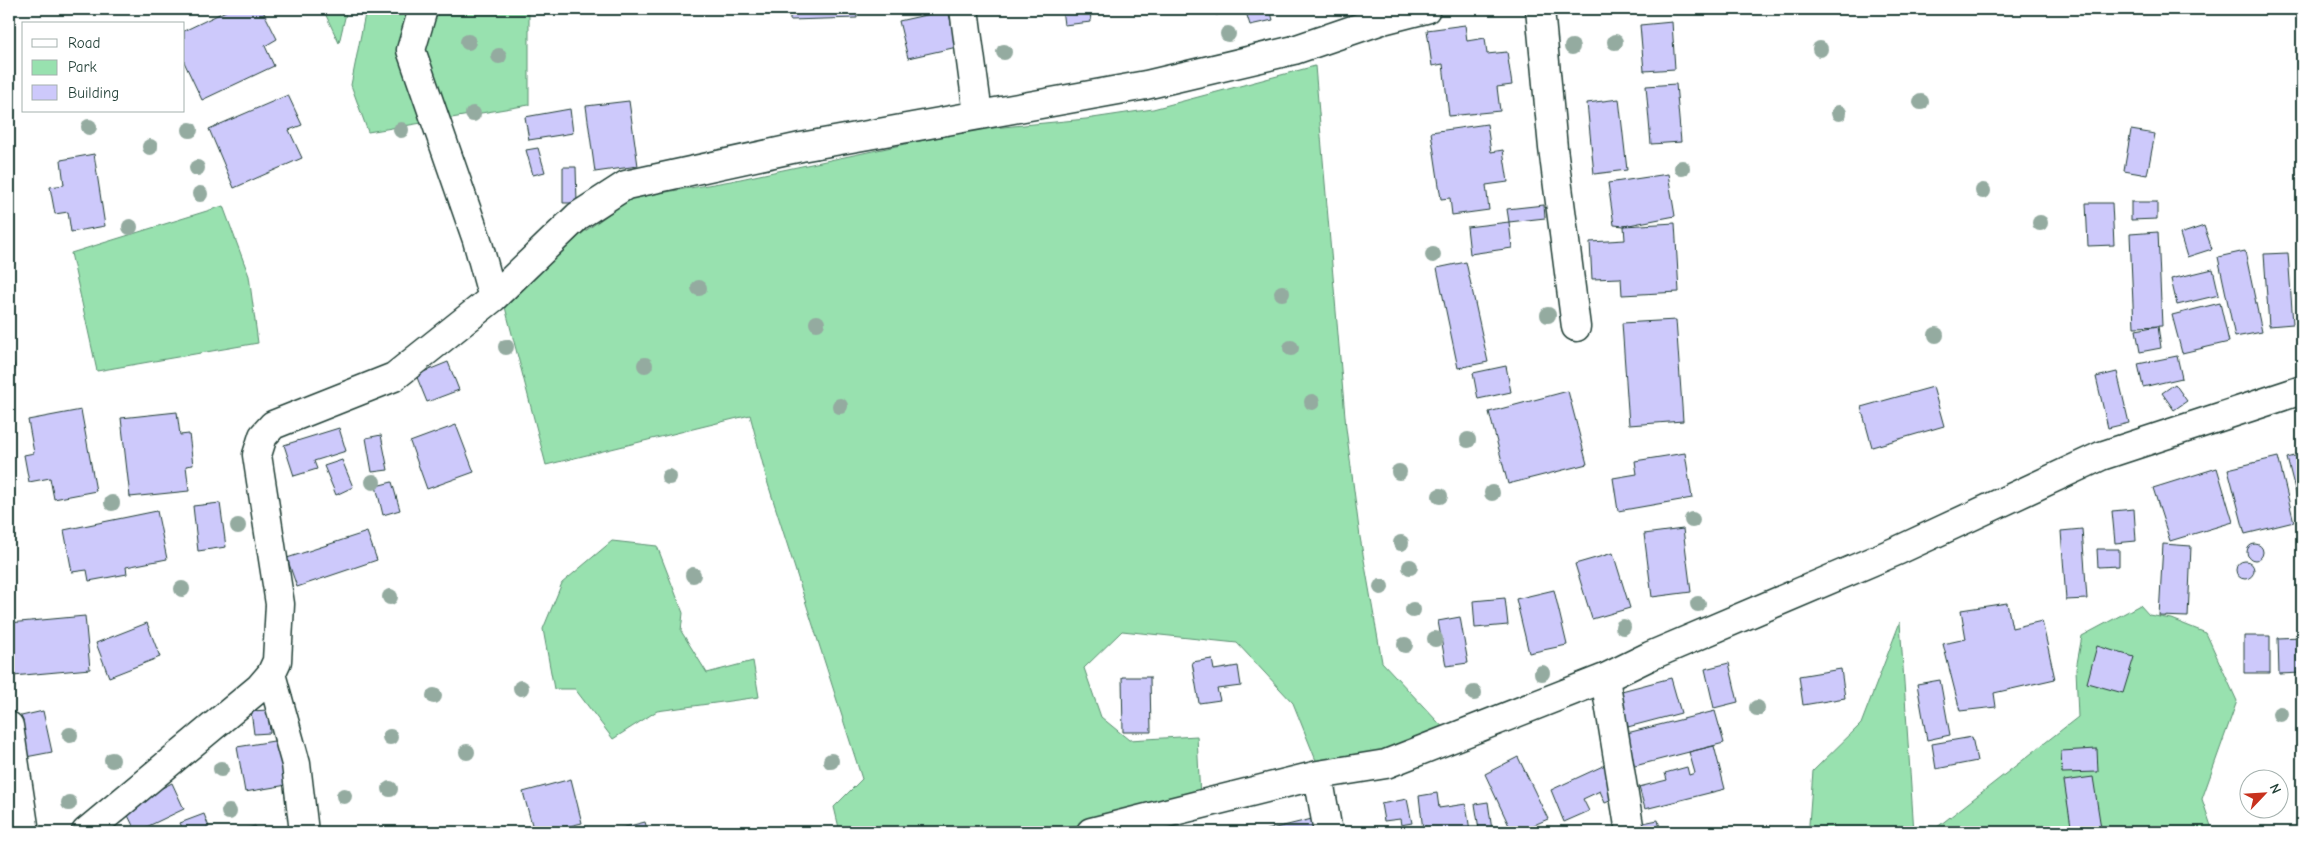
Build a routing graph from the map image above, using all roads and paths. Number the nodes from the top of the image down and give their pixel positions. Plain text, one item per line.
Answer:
1 (423, 9) edge
2 (964, 9) edge
3 (1426, 9) edge
4 (1540, 9) edge
5 (978, 114) junction
6 (493, 298) junction
7 (1576, 327) dead end
8 (2302, 390) edge
9 (272, 674) junction
10 (1605, 678) junction
11 (9, 726) edge
12 (1318, 775) junction
13 (25, 832) edge
14 (86, 832) edge
15 (304, 832) edge
16 (1091, 832) edge
17 (1328, 832) edge
18 (1630, 832) edge

1 - 6 street
2 - 5 street
3 - 5 street
4 - 7 street
5 - 6 street
6 - 9 street
8 - 10 street
9 - 14 street
9 - 15 street
10 - 12 street
10 - 18 street
11 - 13 street
12 - 16 street
12 - 17 street

